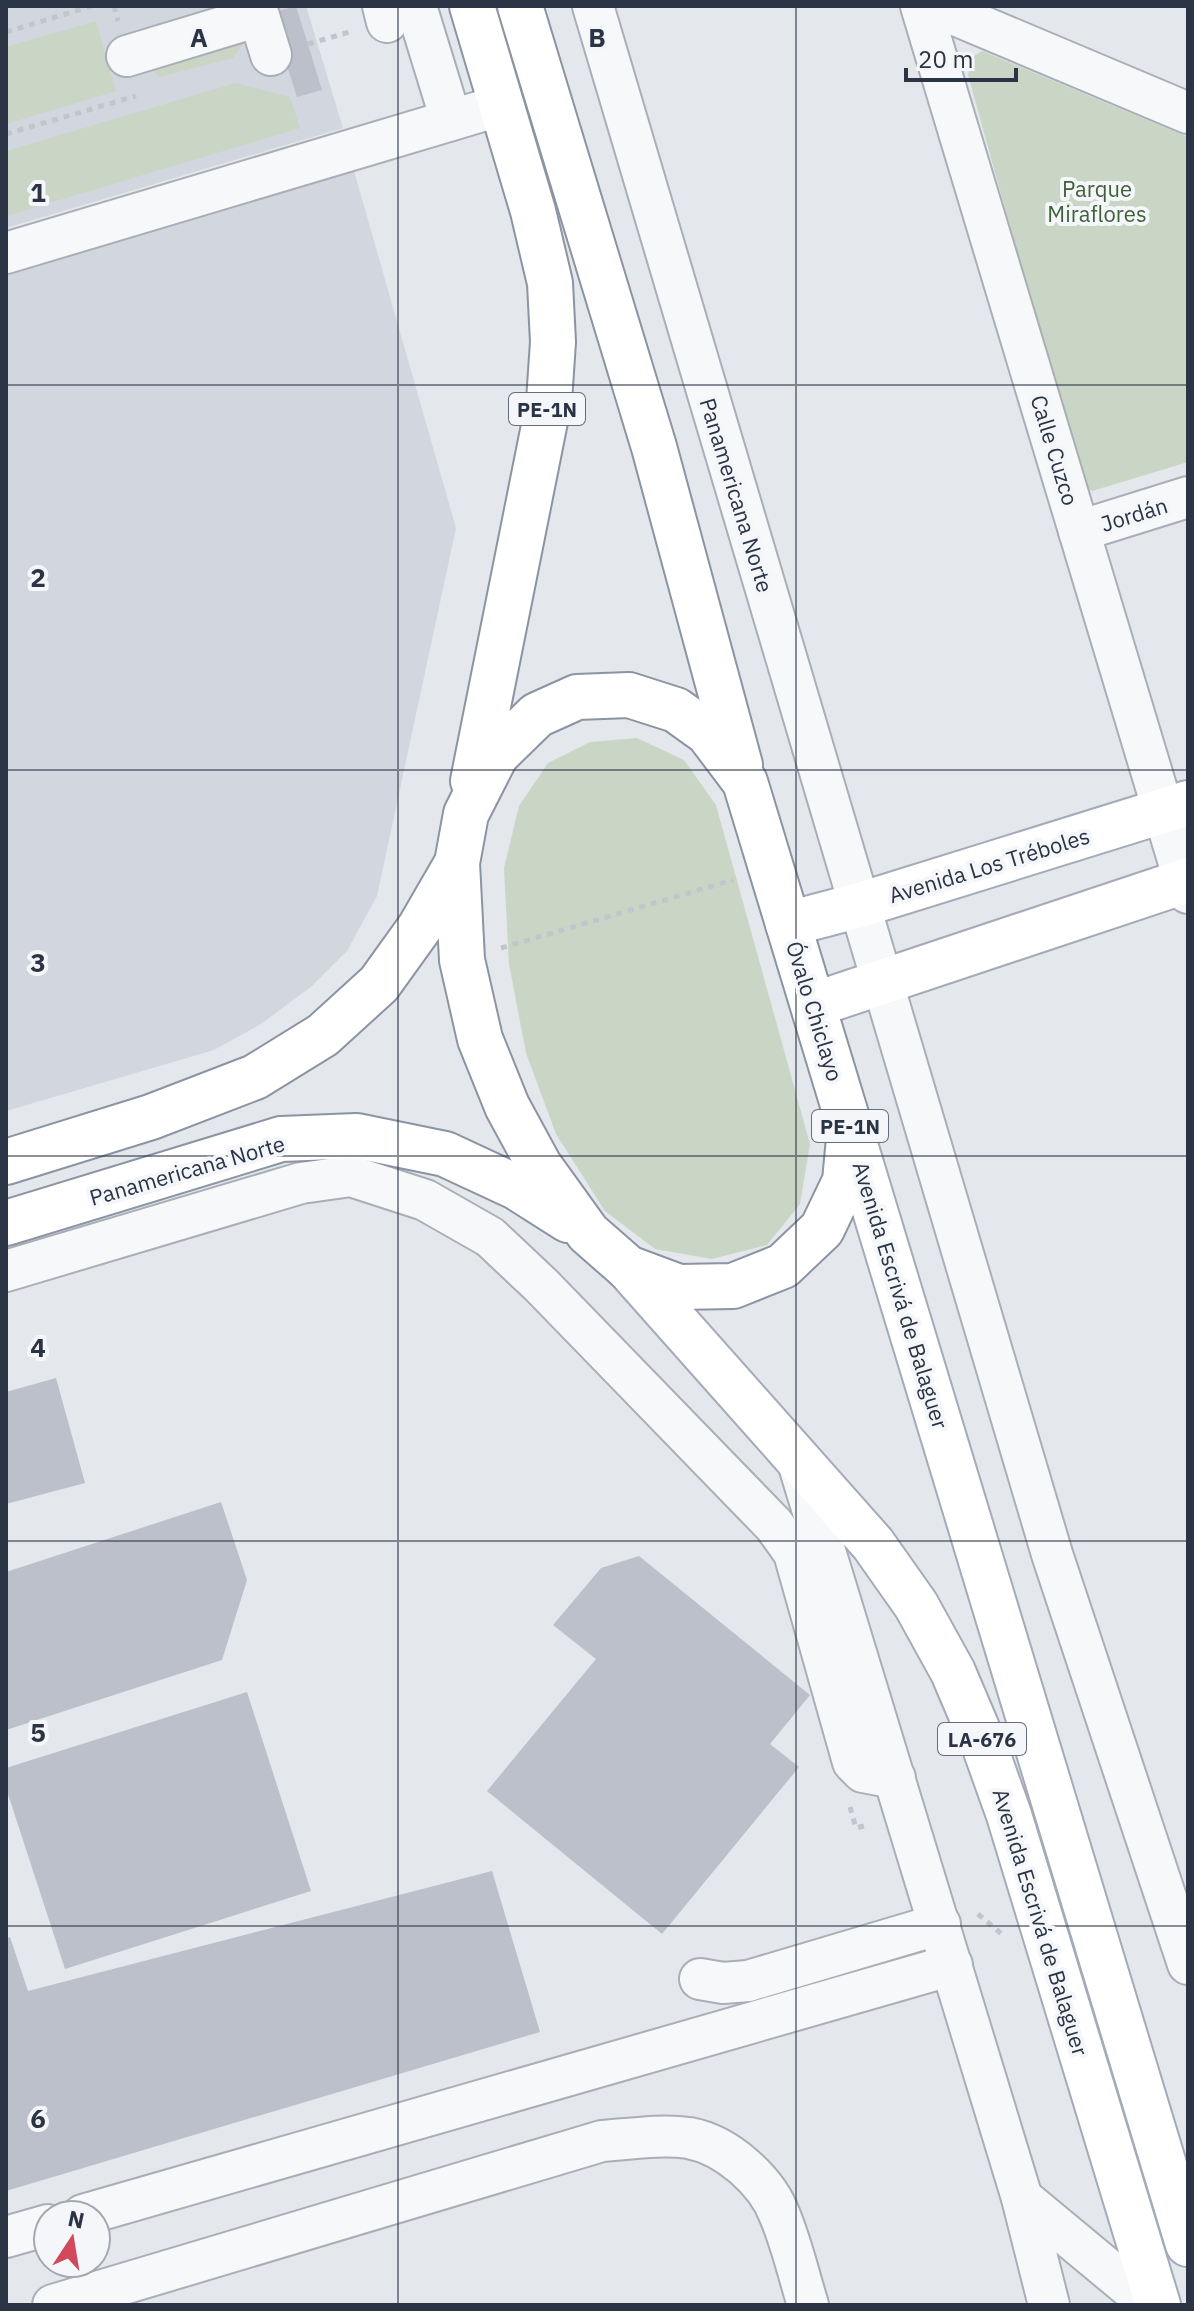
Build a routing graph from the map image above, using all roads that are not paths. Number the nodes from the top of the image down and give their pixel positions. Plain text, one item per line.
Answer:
1 (472, 6) edge
2 (520, 6) edge
3 (593, 6) edge
4 (921, 6) edge
5 (934, 6) edge
6 (395, 11) edge
7 (271, 55) dead end
8 (127, 56) dead end
9 (502, 105) junction
10 (1188, 113) edge
11 (451, 120) junction
12 (6, 253) edge
13 (1188, 497) edge
14 (1079, 531) junction
15 (745, 782) junction
16 (1175, 807) edge
17 (466, 814) junction
18 (457, 863) junction
19 (1187, 885) edge
20 (860, 905) junction
21 (788, 924) junction
22 (883, 983) junction
23 (813, 1005) junction
24 (850, 1128) junction
25 (354, 1156) junction
26 (6, 1162) edge
27 (6, 1223) edge
28 (588, 1233) junction
29 (628, 1268) junction
30 (6, 1271) edge
31 (797, 1459) junction
32 (809, 1550) junction
33 (957, 1917) junction
34 (1188, 1964) edge
35 (952, 1965) junction
36 (700, 1979) dead end
37 (1022, 2198) junction
38 (112, 2207) edge
39 (1185, 2225) edge
40 (32, 2230) edge
41 (6, 2237) edge
42 (53, 2305) edge
43 (808, 2305) edge
44 (1049, 2305) edge
45 (1151, 2305) edge
46 (1158, 2305) edge

1 - 9 main road, PE-1N
2 - 15 main road, PE-1N
3 - 20 street, Panamericana Norte
4 - 14 street, Calle Cuzco
5 - 10 street
6 - 11 street
7 - 8 street
9 - 11 street
9 - 17 main road, PE-1N
11 - 12 street
13 - 14 street, Jordán
14 - 16 street, Calle Cuzco
15 - 17 main road, Óvalo Chiclayo / PE-1N
15 - 21 main road, Óvalo Chiclayo / PE-1N
16 - 19 street, Calle Cuzco
16 - 20 main road, Avenida Los Tréboles
17 - 18 main road, Óvalo Chiclayo / PE-1N
18 - 26 main road, PE-1N
18 - 28 main road, Óvalo Chiclayo / PE-1N
19 - 22 main road
20 - 21 main road, Avenida Los Tréboles
20 - 22 street, Panamericana Norte
21 - 23 main road, Óvalo Chiclayo / PE-1N
22 - 23 main road
22 - 34 street
23 - 24 main road, Óvalo Chiclayo / PE-1N
24 - 29 main road, Óvalo Chiclayo / PE-1N
24 - 39 main road, Avenida Escrivá de Balaguer / LA-676
25 - 27 main road, Panamericana Norte / PE-1N
25 - 28 main road, Panamericana Norte / PE-1N
25 - 30 street
25 - 32 street
28 - 29 main road, Óvalo Chiclayo / PE-1N
29 - 31 main road, Avenida Escrivá de Balaguer / LA-676
31 - 32 street
31 - 46 main road, Avenida Escrivá de Balaguer / LA-676
32 - 33 street
33 - 35 street
33 - 36 street
35 - 37 street
35 - 38 street
37 - 44 street
37 - 45 street
40 - 41 street
42 - 43 street

